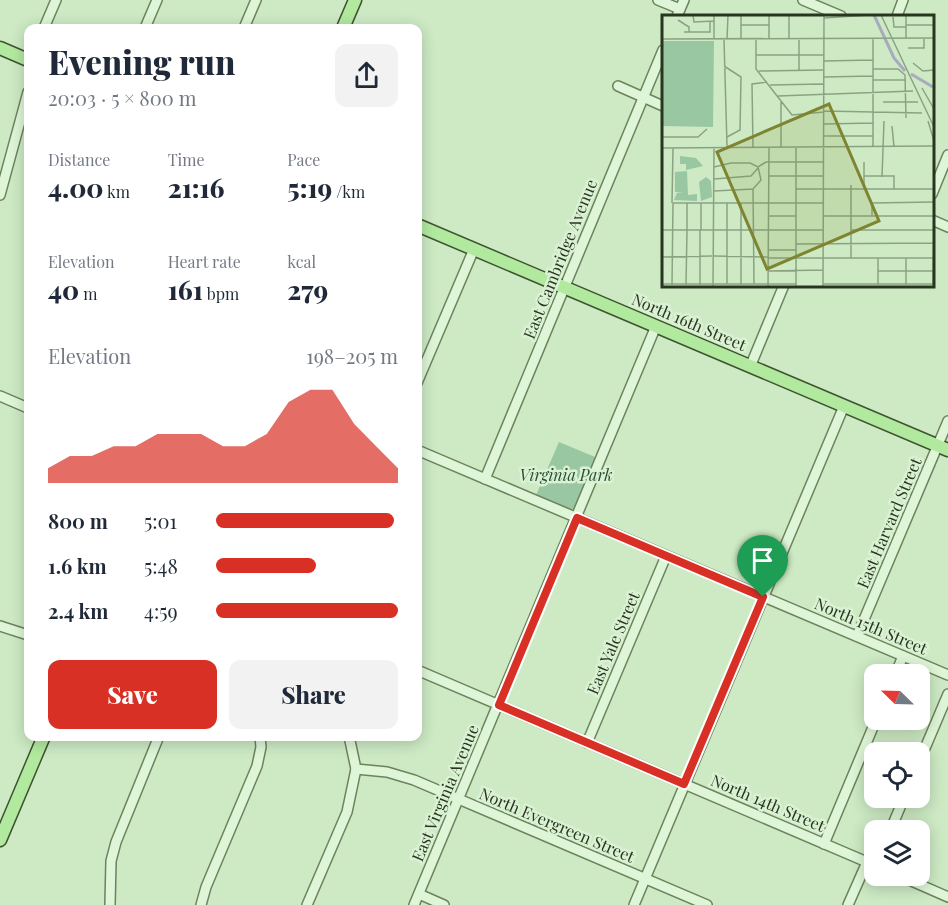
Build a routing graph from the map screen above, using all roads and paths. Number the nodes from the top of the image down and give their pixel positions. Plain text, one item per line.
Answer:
1 (56, 0) edge
2 (157, 0) edge
3 (256, 0) edge
4 (355, 0) edge
5 (658, 0) edge
6 (803, 0) edge
7 (903, 0) edge
8 (680, 8) edge
9 (839, 15) edge
10 (897, 15) edge
11 (46, 24) edge
12 (147, 24) edge
13 (246, 24) edge
14 (345, 24) edge
15 (0, 48) edge
16 (662, 52) edge
17 (24, 58) edge
18 (618, 87) dead end
19 (643, 98) junction
20 (24, 103) edge
21 (662, 106) edge
22 (948, 155) edge
23 (5, 157) edge
24 (933, 192) edge
25 (0, 195) edge
26 (933, 220) edge
27 (422, 227) edge
28 (948, 227) edge
29 (474, 249) junction
30 (784, 286) edge
31 (565, 287) junction
32 (656, 326) junction
33 (750, 367) junction
34 (422, 371) edge
35 (0, 396) edge
36 (24, 406) edge
37 (844, 406) junction
38 (948, 421) edge
39 (943, 448) edge
40 (422, 452) edge
41 (485, 479) junction
42 (577, 518) junction
43 (666, 556) junction
44 (763, 597) junction
45 (0, 626) edge
46 (24, 634) edge
47 (857, 636) junction
48 (903, 656) junction
49 (900, 664) edge
50 (422, 672) edge
51 (948, 675) edge
52 (948, 694) edge
53 (499, 705) junction
54 (872, 730) edge
55 (42, 741) edge
56 (157, 741) edge
57 (260, 741) edge
58 (350, 741) edge
59 (928, 742) edge
60 (587, 743) junction
61 (356, 769) junction
62 (684, 784) junction
63 (459, 799) junction
64 (0, 840) edge
65 (824, 844) junction
66 (864, 861) edge
67 (864, 876) edge
68 (645, 878) junction
69 (923, 886) edge
70 (419, 894) junction
71 (948, 897) edge
72 (110, 905) edge
73 (201, 905) edge
74 (307, 905) edge
75 (414, 905) edge
76 (444, 905) edge
77 (634, 905) edge
78 (707, 905) edge
79 (848, 905) edge

1 - 11 street
2 - 12 street
3 - 13 street
4 - 14 main road
5 - 8 street
6 - 9 street
7 - 10 street
15 - 17 main road
16 - 19 street, East Cambridge Avenue
18 - 19 street
19 - 21 street
19 - 31 street, East Cambridge Avenue
20 - 23 street
22 - 24 street
23 - 25 street
26 - 28 street
27 - 29 main road, North 16th Street
29 - 31 main road, North 16th Street
29 - 34 street
30 - 33 street
31 - 32 main road, North 16th Street
31 - 41 street, East Cambridge Avenue
32 - 33 main road, North 16th Street
32 - 42 street, East Virginia Avenue
33 - 37 main road, North 16th Street
35 - 36 street
37 - 39 main road, North 16th Street
37 - 44 street
38 - 39 street, East Harvard Street
39 - 47 street, East Harvard Street
40 - 41 street, North 15th Street
41 - 42 street, North 15th Street
42 - 43 street, North 15th Street
42 - 53 street, East Virginia Avenue
43 - 44 street, North 15th Street
43 - 60 street, East Yale Street
44 - 47 street, North 15th Street
44 - 62 street
45 - 46 street
47 - 48 street, North 15th Street
48 - 49 street
48 - 51 street, North 15th Street
50 - 53 street, North 14th Street
52 - 59 street
53 - 60 street, North 14th Street
53 - 63 street, East Virginia Avenue
54 - 65 street
55 - 64 main road
56 - 72 street
57 - 73 street
58 - 61 street
60 - 62 street, North 14th Street
61 - 63 street, North Evergreen Street
61 - 74 street
62 - 65 street, North 14th Street
62 - 68 street
63 - 68 street, North Evergreen Street
63 - 70 street, East Virginia Avenue
65 - 66 street, North 14th Street
67 - 79 street
68 - 77 street
68 - 78 street, North Evergreen Street
69 - 71 street
70 - 75 street, East Virginia Avenue
70 - 76 street

